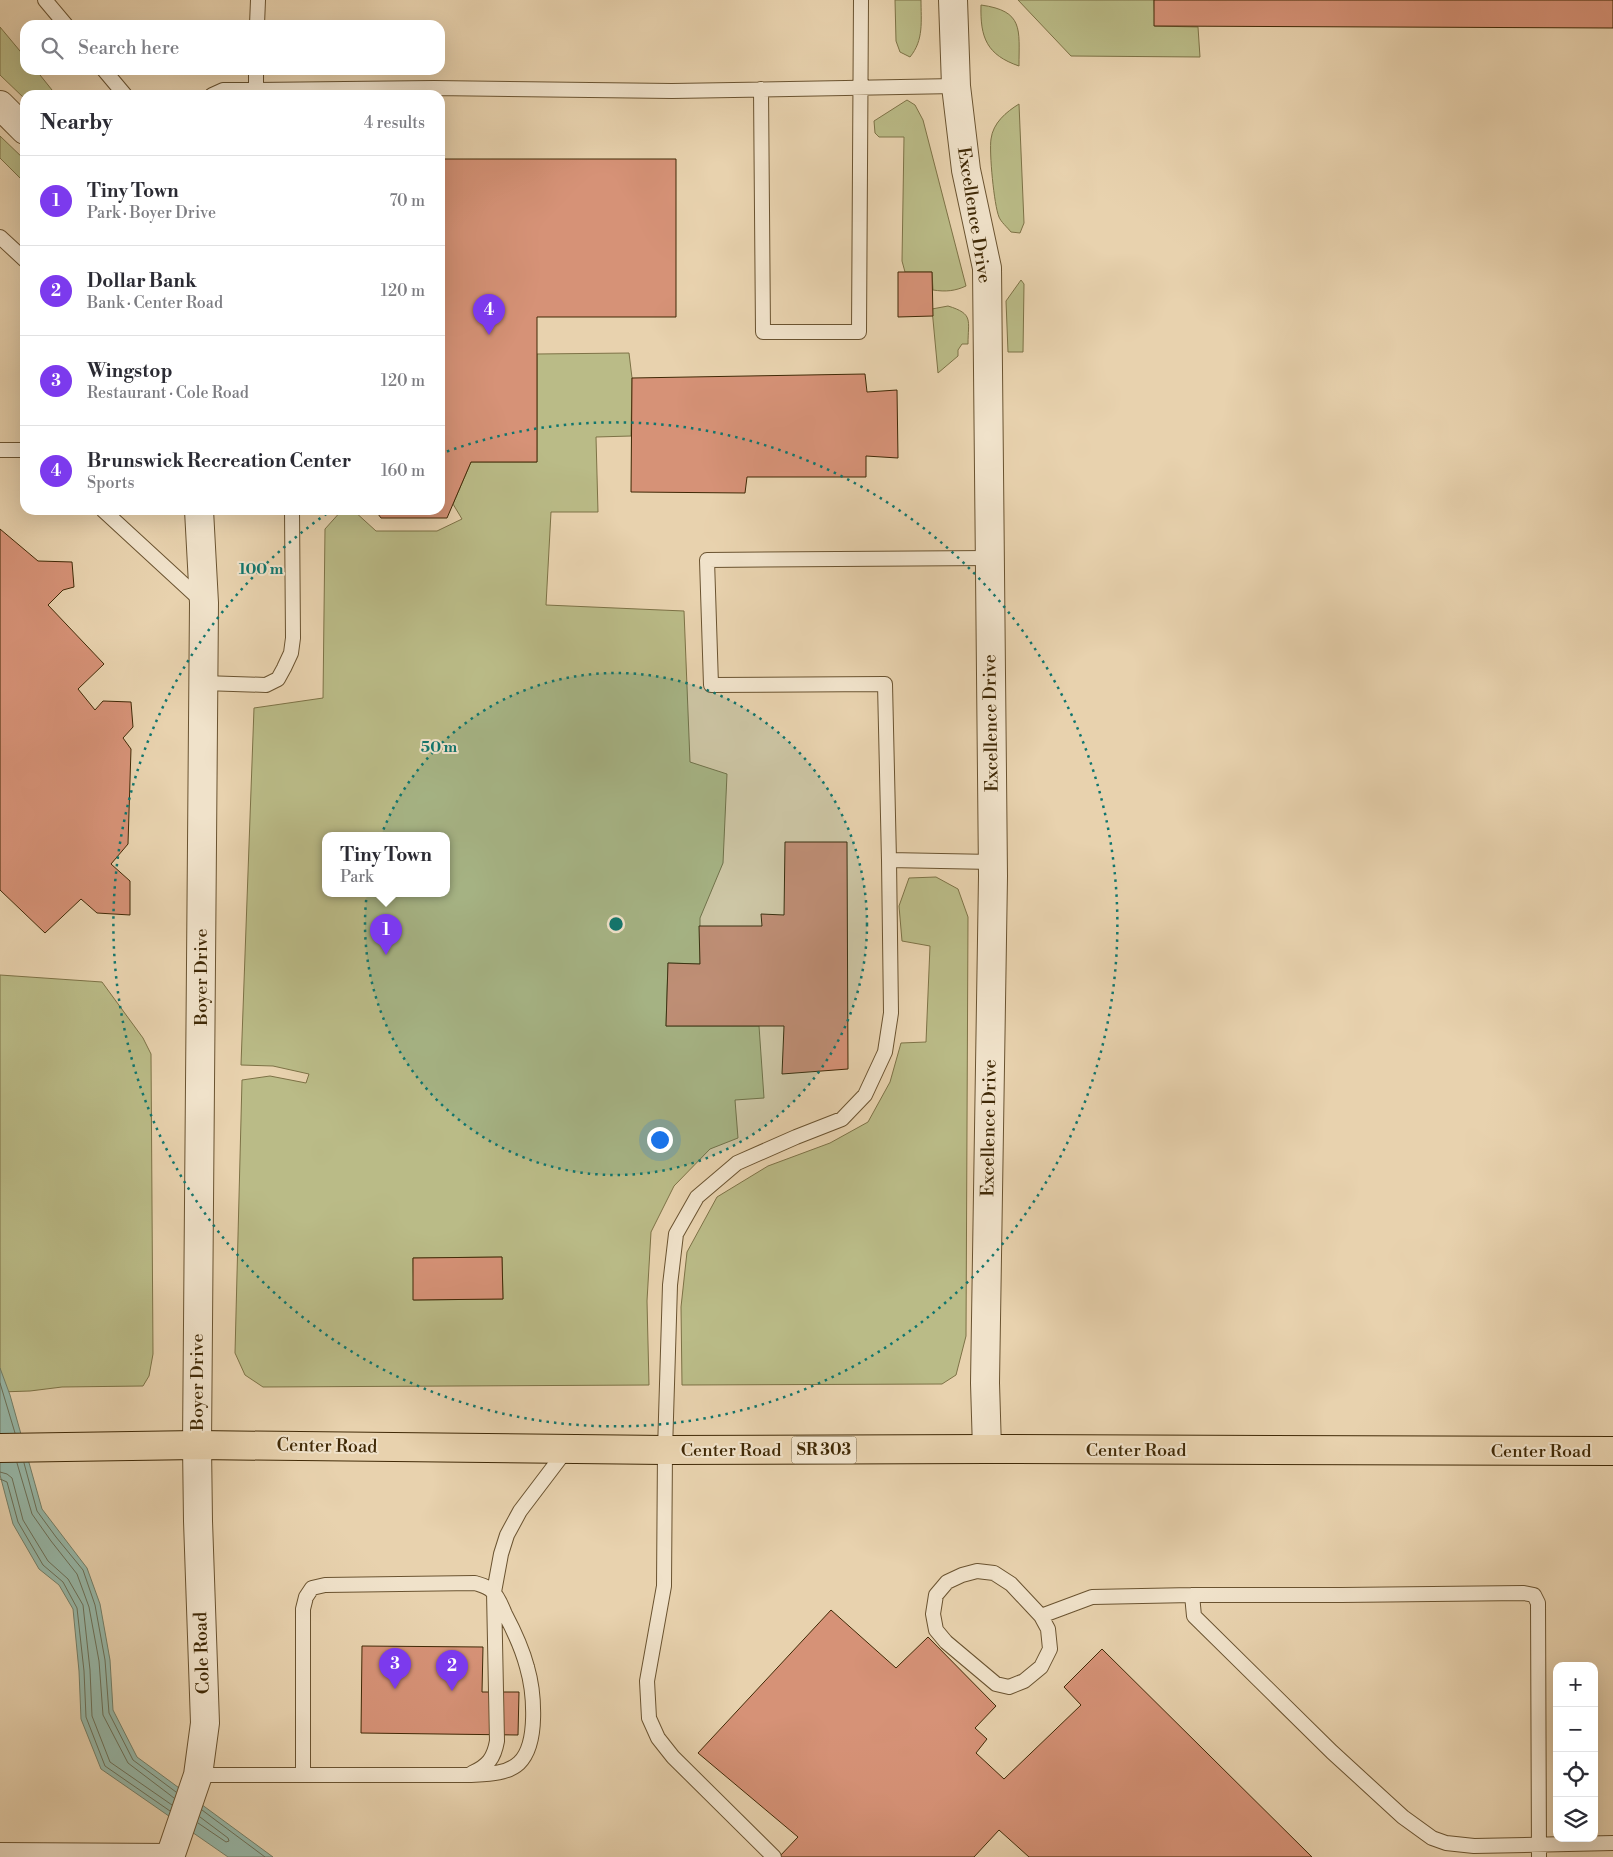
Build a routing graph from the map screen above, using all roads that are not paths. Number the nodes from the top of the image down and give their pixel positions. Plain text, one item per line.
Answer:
1 (45, 0) edge
2 (258, 0) edge
3 (861, 0) edge
4 (953, 0) edge
5 (62, 20) edge
6 (257, 20) edge
7 (108, 75) edge
8 (256, 75) edge
9 (862, 86) junction
10 (956, 86) junction
11 (761, 88) junction
12 (121, 90) edge
13 (223, 90) edge
14 (256, 90) junction
15 (0, 105) edge
16 (20, 125) edge
17 (0, 237) edge
18 (20, 255) edge
19 (0, 450) edge
20 (20, 450) edge
21 (108, 515) edge
22 (199, 515) edge
23 (292, 515) edge
24 (990, 558) junction
25 (204, 603) junction
26 (203, 683) junction
27 (889, 860) junction
28 (993, 862) junction
29 (197, 1445) junction
30 (0, 1448) edge
31 (567, 1449) junction
32 (987, 1449) junction
33 (665, 1450) junction
34 (1613, 1452) edge
35 (494, 1592) junction
36 (1192, 1595) junction
37 (1041, 1616) junction
38 (303, 1774) junction
39 (468, 1775) junction
40 (195, 1784) junction
41 (1613, 1843) edge
42 (174, 1846) edge
43 (1474, 1846) junction
44 (0, 1850) edge
45 (1539, 1850) edge
46 (774, 1857) edge
47 (1464, 1857) edge

1 - 5 lane
2 - 6 lane
3 - 9 lane
4 - 10 street, Excellence Drive
7 - 12 lane
8 - 14 lane
9 - 10 lane
9 - 11 lane
9 - 11 lane
10 - 24 street, Excellence Drive
11 - 14 lane
13 - 14 lane
15 - 16 street
17 - 18 lane
19 - 20 lane
21 - 25 lane
22 - 25 street, Boyer Drive
23 - 26 lane
24 - 27 lane
24 - 28 street, Excellence Drive
25 - 26 street, Boyer Drive
26 - 29 street, Boyer Drive
27 - 28 lane
27 - 33 lane
28 - 32 street, Excellence Drive
29 - 30 main road, Center Road / SR 303
29 - 31 main road, Center Road / SR 303
29 - 40 street, Cole Road
31 - 33 main road, Center Road / SR 303
31 - 35 lane
32 - 33 main road, Center Road / SR 303
32 - 34 main road, Center Road / SR 303
33 - 46 lane
35 - 38 lane
35 - 39 lane
35 - 39 lane
36 - 37 lane
36 - 43 lane
36 - 45 lane
37 - 37 lane
38 - 39 lane
38 - 40 lane
40 - 42 street, Cole Road
41 - 45 lane
42 - 44 lane
43 - 45 lane
43 - 47 lane

